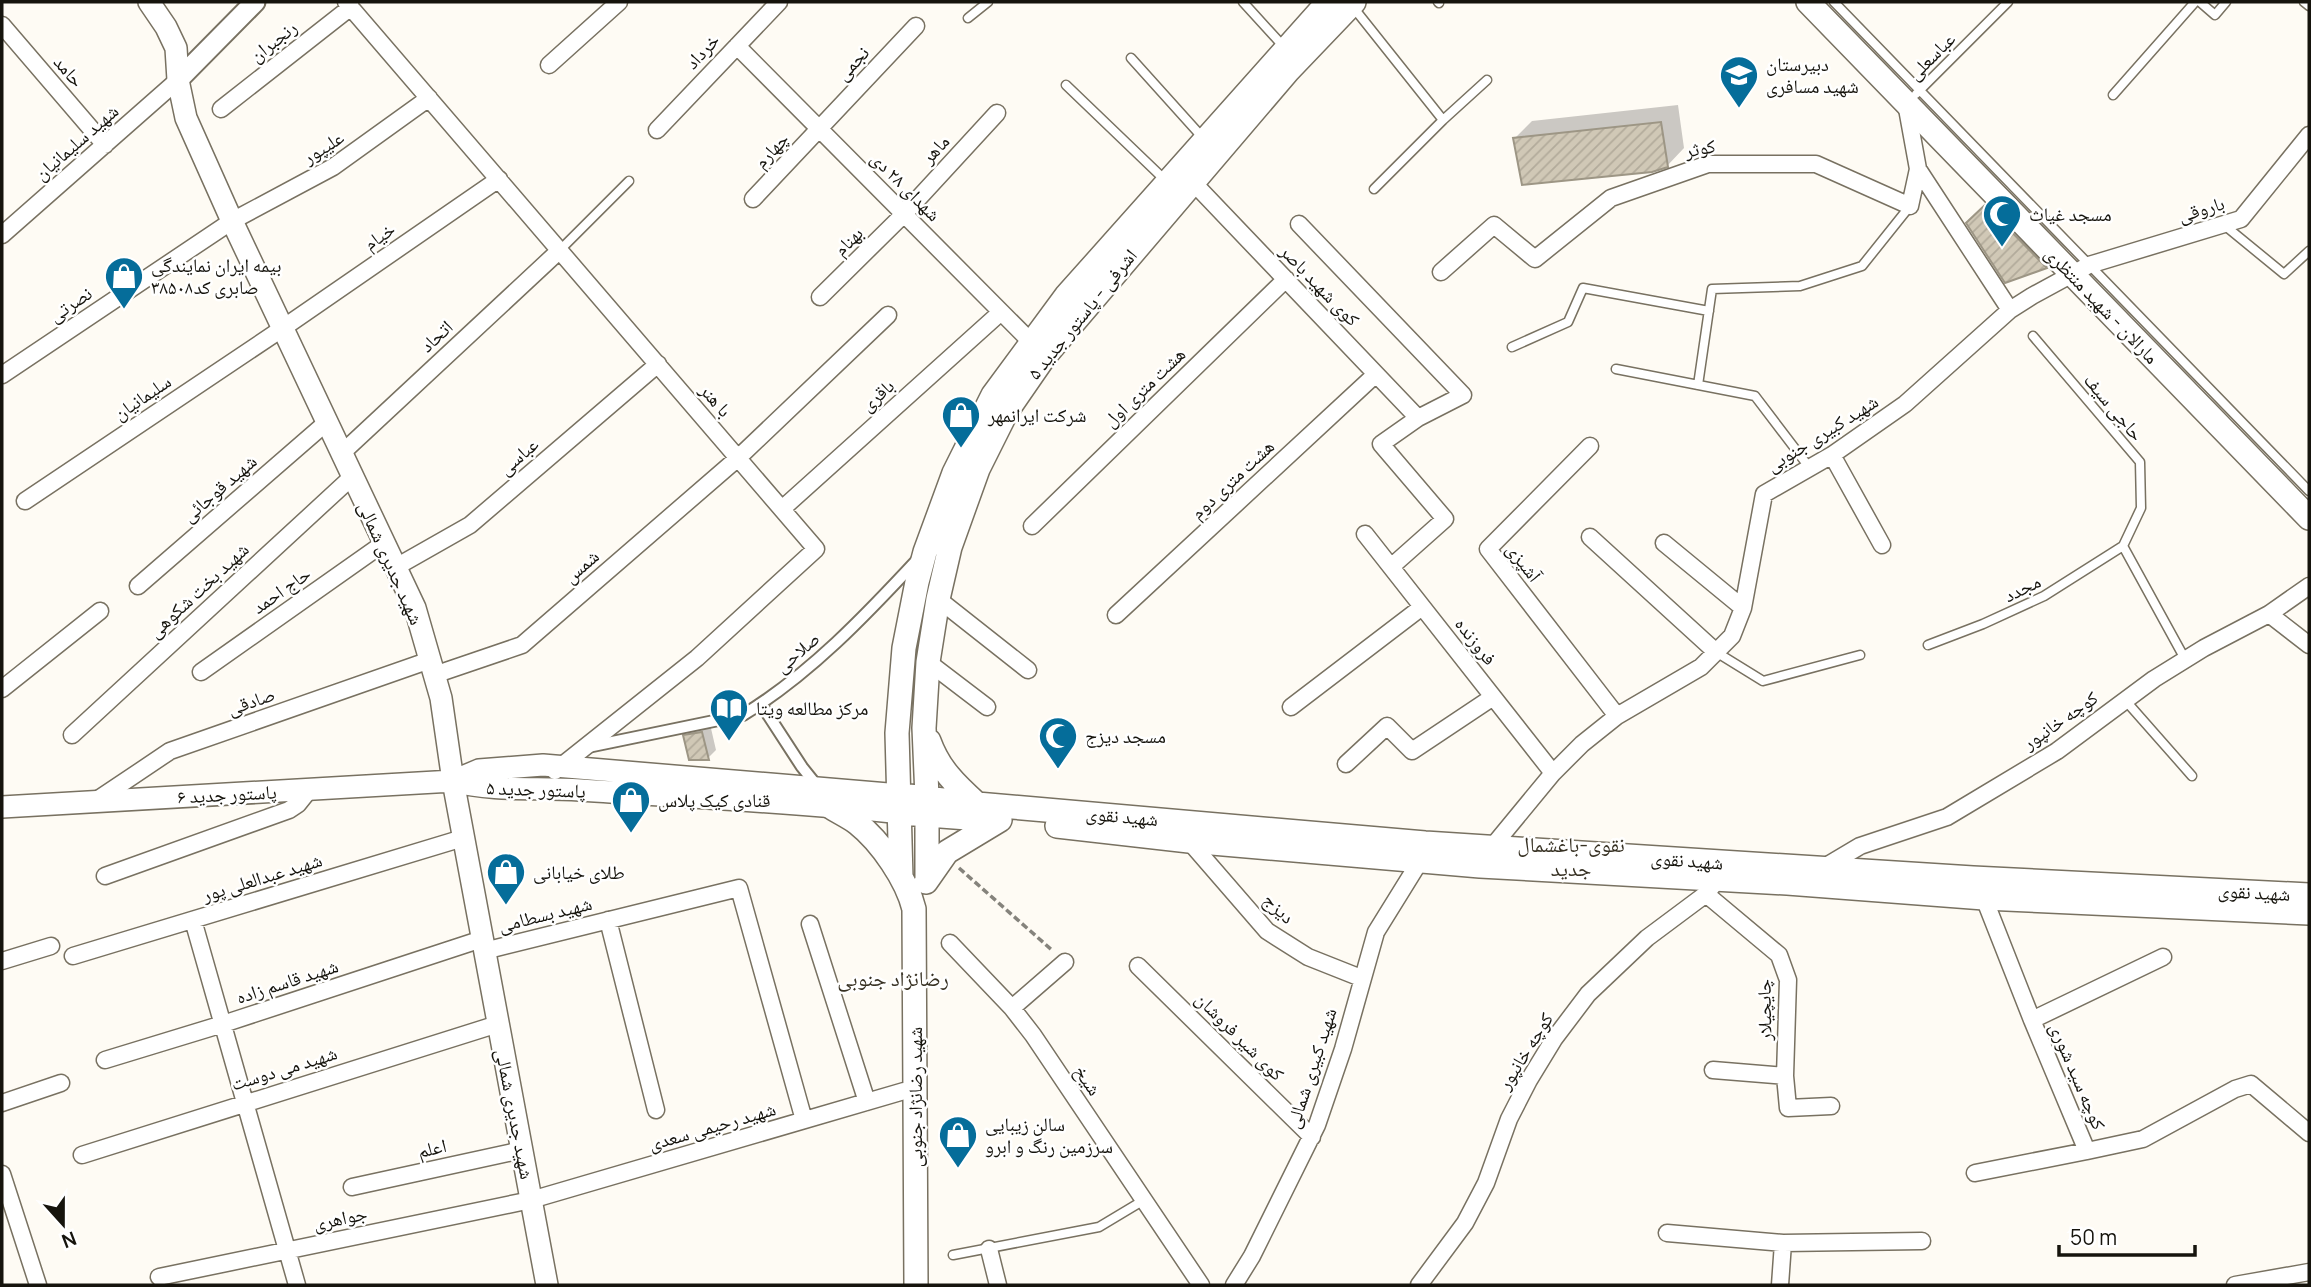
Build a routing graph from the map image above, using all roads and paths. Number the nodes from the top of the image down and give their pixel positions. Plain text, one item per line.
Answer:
1 (149, 2) edge
2 (255, 2) edge
3 (619, 2) edge
4 (779, 2) edge
5 (988, 2) edge
6 (1243, 2) edge
7 (1328, 2) edge
8 (1808, 2) edge
9 (2008, 2) edge
10 (2195, 2) edge
11 (2200, 2) edge
12 (2226, 2) edge
13 (2304, 2) edge
14 (1352, 3) edge
15 (349, 4) edge
16 (2309, 6) edge
17 (1836, 8) edge
18 (968, 18) dead end
19 (2, 25) edge
20 (916, 26) dead end
21 (737, 46) junction
22 (1286, 49) junction
23 (1131, 58) dead end
24 (548, 65) dead end
25 (178, 80) junction
26 (1487, 80) dead end
27 (1066, 85) dead end
28 (2113, 95) dead end
29 (1913, 97) junction
30 (429, 98) junction
31 (221, 109) dead end
32 (997, 113) dead end
33 (1443, 120) junction
34 (819, 129) junction
35 (657, 130) dead end
36 (2309, 135) edge
37 (1205, 140) junction
38 (105, 145) junction
39 (1918, 169) junction
40 (1180, 178) junction
41 (499, 179) junction
42 (629, 181) dead end
43 (1374, 189) dead end
44 (753, 199) dead end
45 (1910, 206) junction
46 (904, 214) junction
47 (232, 221) junction
48 (1299, 224) dead end
49 (2223, 224) junction
50 (2, 235) edge
51 (560, 250) junction
52 (2309, 251) edge
53 (2081, 270) junction
54 (1441, 272) dead end
55 (1286, 279) junction
56 (820, 297) dead end
57 (2010, 310) junction
58 (1709, 311) junction
59 (1001, 312) junction
60 (888, 315) dead end
61 (283, 328) junction
62 (2033, 336) dead end
63 (1512, 347) dead end
64 (1038, 349) junction
65 (657, 364) junction
66 (1616, 369) dead end
67 (1376, 374) junction
68 (2, 375) edge
69 (1698, 385) junction
70 (1418, 418) junction
71 (327, 422) junction
72 (1590, 446) dead end
73 (342, 453) junction
74 (1832, 455) junction
75 (738, 458) junction
76 (1809, 467) junction
77 (353, 476) junction
78 (2309, 491) edge
79 (25, 501) dead end
80 (782, 509) junction
81 (2309, 518) edge
82 (1032, 526) dead end
83 (1365, 534) dead end
84 (1590, 537) dead end
85 (384, 543) junction
86 (1664, 543) dead end
87 (1882, 545) dead end
88 (2123, 545) junction
89 (925, 552) junction
90 (396, 567) junction
91 (1391, 567) junction
92 (138, 586) dead end
93 (2309, 586) edge
94 (938, 599) junction
95 (1422, 607) junction
96 (1743, 608) junction
97 (100, 611) dead end
98 (2269, 614) junction
99 (1116, 615) dead end
100 (1928, 645) dead end
101 (2309, 645) edge
102 (1716, 652) junction
103 (1860, 655) dead end
104 (2185, 659) junction
105 (928, 662) junction
106 (432, 667) junction
107 (1028, 670) dead end
108 (201, 672) dead end
109 (2, 689) edge
110 (1493, 697) junction
111 (2125, 700) junction
112 (761, 704) junction
113 (987, 706) dead end
114 (1291, 706) dead end
115 (1617, 716) junction
116 (924, 727) junction
117 (72, 736) dead end
118 (582, 748) junction
119 (1346, 764) dead end
120 (559, 766) junction
121 (1553, 774) junction
122 (2192, 776) dead end
123 (453, 781) junction
124 (542, 787) junction
125 (310, 789) junction
126 (825, 797) junction
127 (97, 800) junction
128 (900, 804) junction
129 (977, 804) junction
130 (927, 806) junction
131 (2, 807) edge
132 (1000, 820) junction
133 (463, 838) junction
134 (1189, 841) junction
135 (1492, 847) junction
136 (1420, 861) junction
137 (954, 863) dead end
138 (1823, 868) junction
139 (105, 876) dead end
140 (901, 877) junction
141 (927, 880) junction
142 (1712, 887) junction
143 (2309, 895) edge
144 (1984, 898) junction
145 (914, 909) junction
146 (2309, 913) edge
147 (193, 920) junction
148 (608, 920) junction
149 (810, 924) dead end
150 (950, 943) dead end
151 (483, 945) junction
152 (51, 946) dead end
153 (73, 956) dead end
154 (2163, 957) dead end
155 (2, 961) edge
156 (1065, 962) joint
157 (1138, 966) dead end
158 (1361, 978) junction
159 (1012, 1008) junction
160 (2032, 1020) junction
161 (223, 1024) junction
162 (498, 1024) junction
163 (105, 1060) dead end
164 (1713, 1070) dead end
165 (1785, 1076) junction
166 (61, 1083) dead end
167 (904, 1091) dead end
168 (2, 1102) edge
169 (245, 1102) junction
170 (867, 1102) junction
171 (1831, 1106) dead end
172 (656, 1110) dead end
173 (804, 1120) junction
174 (2309, 1133) edge
175 (1312, 1137) junction
176 (522, 1150) junction
177 (2087, 1150) junction
178 (82, 1155) dead end
179 (1975, 1173) dead end
180 (2, 1174) edge
181 (352, 1187) dead end
182 (531, 1200) junction
183 (1144, 1200) junction
184 (1667, 1233) dead end
185 (1922, 1241) dead end
186 (1783, 1243) junction
187 (989, 1249) junction
188 (287, 1250) junction
189 (953, 1255) dead end
190 (2309, 1272) edge
191 (159, 1277) dead end
192 (38, 1285) edge
193 (297, 1285) edge
194 (547, 1285) edge
195 (916, 1285) edge
196 (998, 1285) edge
197 (1202, 1285) edge
198 (1234, 1285) edge
199 (1419, 1285) edge
200 (1780, 1285) edge
201 (2235, 1285) edge

1 - 25 main road, شهید جدیری شمالی
2 - 25 street
3 - 24 street
4 - 21 street, خرداد
5 - 18 lane
6 - 22 lane
7 - 22 main road, اشرفی - پاستور جدید ۵
8 - 17 main road, مارالان - شهید منتظری
9 - 29 lane, عباسعلی
10 - 28 lane
11 - 12 lane
13 - 16 lane
14 - 33 lane
14 - 40 main road, اشرفی - پاستور جدید ۵
15 - 30 street, با هنر
15 - 31 street, رنجبران
17 - 29 main road, مارالان - شهید منتظری
19 - 38 street, حامد
20 - 34 street, نجمی
21 - 34 street, شهدای ۲۸ دی
21 - 35 street, خرداد
22 - 37 main road, اشرفی - پاستور جدید ۵
23 - 37 lane
25 - 38 street, شهید سلیمانیان
25 - 47 main road, شهید جدیری شمالی
26 - 33 lane
27 - 40 lane
29 - 39 street
29 - 53 main road, مارالان - شهید منتظری
30 - 41 street, با هنر
30 - 47 street, علیپور
32 - 46 street, ماهر
33 - 43 lane
34 - 44 street, چهارم
34 - 46 street, شهدای ۲۸ دی
36 - 49 street, باروقی
37 - 40 main road, اشرفی - پاستور جدید ۵
38 - 50 street, شهید سلیمانیان
39 - 45 street
39 - 57 street
40 - 55 street, کوی شهید باصر
40 - 64 main road, اشرفی - پاستور جدید ۵
41 - 51 street, با هنر
41 - 61 street, خیام
42 - 51 lane
45 - 54 street, کوثر
45 - 58 lane
46 - 56 street, بهنام
46 - 59 street, شهدای ۲۸ دی
47 - 61 main road, شهید جدیری شمالی
47 - 68 street, نصرتی
48 - 70 street
49 - 52 lane
49 - 53 street, باروقی
51 - 65 street, با هنر
51 - 73 street, اتحاد
53 - 57 street, شهید کبیری جنوبی
53 - 78 lane, مارالان - شهید منتظری
53 - 81 main road, مارالان - شهید منتظری
55 - 67 street, کوی شهید باصر
55 - 82 street, هشت متری اول
57 - 74 street, شهید کبیری جنوبی
58 - 63 lane
58 - 69 lane
59 - 64 street, شهدای ۲۸ دی
59 - 80 street, باقری
60 - 75 street, شمس
61 - 71 main road, شهید جدیری شمالی
61 - 79 street, سلیمانیان
62 - 88 lane, حاجی سیف
64 - 89 main road, اشرفی - پاستور جدید ۵
64 - 94 main road, اشرفی - پاستور جدید ۵
65 - 75 street, با هنر
65 - 90 street, عباسی
66 - 69 lane
67 - 70 street, کوی شهید باصر
67 - 99 street, هشت متری دوم
69 - 76 lane
70 - 91 street
71 - 73 main road, شهید جدیری شمالی
71 - 92 street, شهید قوجائی
72 - 115 street, آشپزی
73 - 77 main road, شهید جدیری شمالی
74 - 76 street, شهید کبیری جنوبی
74 - 87 street
75 - 80 street, با هنر
75 - 106 street, شمس
76 - 96 street, شهید کبیری جنوبی
77 - 85 main road, شهید جدیری شمالی
77 - 117 street, شهید بخت شکوهی
80 - 118 street, با هنر
83 - 91 street, فروزنده
84 - 102 street
85 - 90 main road, شهید جدیری شمالی
85 - 108 street, حاج احمد
86 - 96 street
88 - 100 lane, مجدد
88 - 104 lane
89 - 112 street, صلاحی
89 - 128 main road, اشرفی - پاستور جدید ۵
90 - 106 main road, شهید جدیری شمالی
91 - 95 street, فروزنده
93 - 98 street, کوچه خانپور
94 - 105 main road, اشرفی - پاستور جدید ۵
94 - 107 street
95 - 110 street, فروزنده
95 - 114 street
96 - 102 street, شهید کبیری جنوبی
97 - 109 street
98 - 101 street
98 - 104 street, کوچه خانپور
102 - 103 lane
102 - 115 street, شهید کبیری جنوبی
104 - 111 street, کوچه خانپور
105 - 113 street
105 - 116 main road, اشرفی - پاستور جدید ۵
106 - 123 main road, شهید جدیری شمالی
106 - 127 street, صادقی
110 - 119 street
110 - 121 street, فروزنده
111 - 122 lane
111 - 138 street, کوچه خانپور
112 - 118 street, صلاحی
112 - 126 street
115 - 121 street, شهید کبیری جنوبی
116 - 129 main road
116 - 130 main road, اشرفی - پاستور جدید ۵
118 - 120 street, با هنر
120 - 123 main road, پاستور جدید ۵
120 - 124 street, با هنر
120 - 126 main road, پاستور جدید ۵
121 - 135 street, شهید کبیری جنوبی
123 - 124 main road, پاستور جدید ۵
123 - 125 main road, پاستور جدید ۶
123 - 133 main road, شهید جدیری شمالی
124 - 126 main road, پاستور جدید ۵
125 - 127 main road, پاستور جدید ۶
125 - 139 street
126 - 128 main road, پاستور جدید ۵
126 - 140 main road
127 - 131 main road, پاستور جدید ۶
128 - 130 main road, شهید نقوی
128 - 140 main road
129 - 130 main road, شهید نقوی
129 - 135 main road, شهید نقوی
130 - 132 main road, شهید نقوی
130 - 141 main road
132 - 134 main road, شهید نقوی
132 - 141 main road
133 - 147 street, شهید عبدالعلی پور
133 - 151 main road, شهید جدیری شمالی
134 - 136 main road, شهید نقوی
134 - 158 street, دیزج
135 - 138 main road, شهید نقوی
136 - 142 main road, شهید نقوی
136 - 158 street, شهید کبیری شمالی
137 - 156 path
138 - 143 main road, شهید نقوی
140 - 145 main road
141 - 145 main road
142 - 144 main road, شهید نقوی
142 - 165 street, چایچیلار
142 - 199 street, کوچه خانپور
144 - 146 main road, شهید نقوی
144 - 160 street, کوچه سید شوری
145 - 195 main road, شهید رضانژاد جنوبی
147 - 153 street, شهید عبدالعلی پور
147 - 161 street
148 - 151 street, شهید بسطامی
148 - 172 street
148 - 173 street, شهید بسطامی
149 - 170 street
150 - 159 street, شیخ
151 - 161 street, شهید قاسم زاده
151 - 162 main road, شهید جدیری شمالی
152 - 155 street
154 - 160 street
156 - 159 street
157 - 175 street, کوی شیر فروشان
158 - 175 street, شهید کبیری شمالی
159 - 183 street, شیخ
160 - 177 street, کوچه سید شوری
161 - 163 street, شهید قاسم زاده
161 - 169 street
162 - 169 street, شهید می دوست
162 - 176 main road, شهید جدیری شمالی
164 - 165 street
165 - 171 street, چایچیلار
166 - 168 street
167 - 170 street, شهید رحیمی سعدی
169 - 178 street, شهید می دوست
169 - 188 street
170 - 173 street, شهید رحیمی سعدی
173 - 182 street, شهید رحیمی سعدی
174 - 177 street, کوچه سید شوری
175 - 198 street, شهید کبیری شمالی
176 - 181 street, اعلم
176 - 182 main road, شهید جدیری شمالی
177 - 179 street
180 - 192 street
182 - 188 street, جواهری
182 - 194 main road, شهید جدیری شمالی
183 - 187 lane
183 - 197 street, شیخ
184 - 186 street
185 - 186 street
186 - 200 street
187 - 189 lane
187 - 196 street
188 - 191 street, جواهری
188 - 193 street
190 - 201 street

